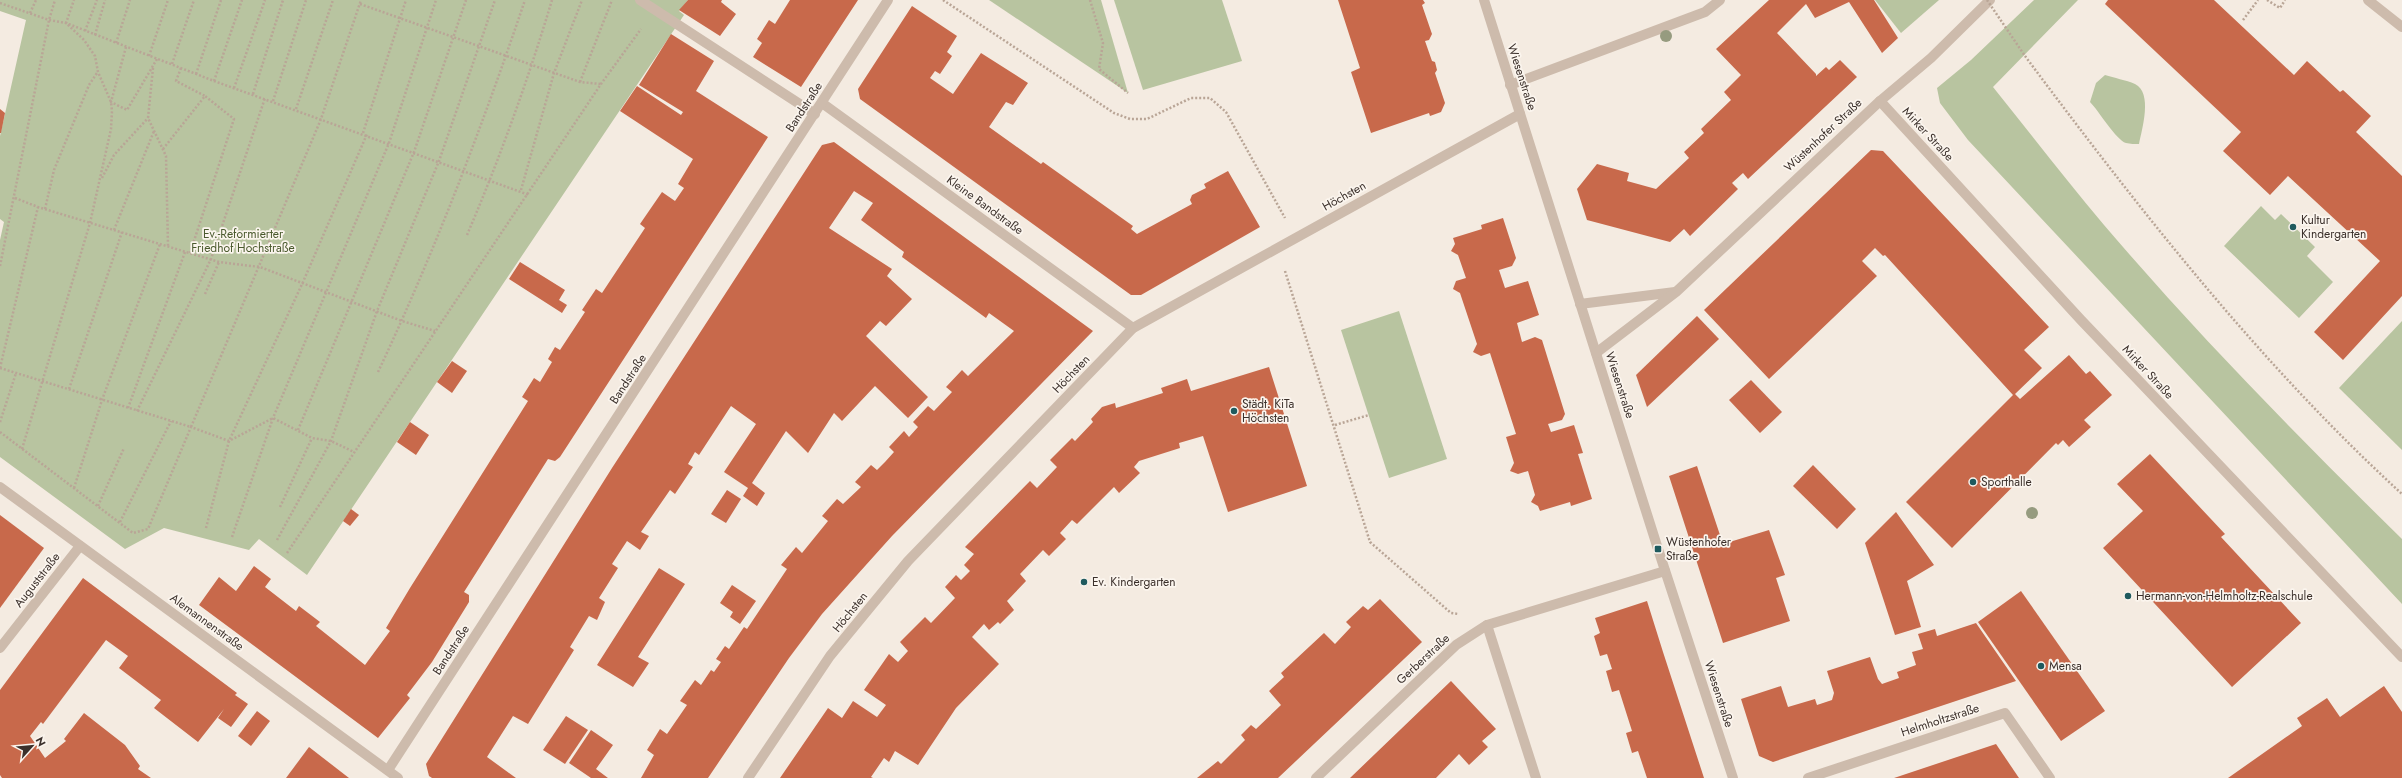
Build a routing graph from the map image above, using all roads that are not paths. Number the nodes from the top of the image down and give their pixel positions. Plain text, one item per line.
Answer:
1 (640, 0) edge
2 (888, 0) edge
3 (1484, 0) edge
4 (1720, 0) edge
5 (1989, 0) edge
6 (2368, 0) edge
7 (2402, 27) edge
8 (1510, 85) junction
9 (1880, 101) junction
10 (822, 103) junction
11 (815, 114) junction
12 (1520, 114) junction
13 (1676, 292) junction
14 (1580, 304) junction
15 (1132, 328) junction
16 (1596, 354) junction
17 (0, 487) edge
18 (80, 546) junction
19 (1665, 571) junction
20 (1487, 625) junction
21 (0, 648) edge
22 (2402, 657) edge
23 (388, 770) junction
24 (398, 778) edge
25 (748, 778) edge
26 (1316, 778) edge
27 (1536, 778) edge
28 (1733, 778) edge
29 (1808, 778) edge
30 (2050, 778) edge

1 - 11 street
2 - 10 street, Bandstraße
3 - 8 street, Wiesenstraße
4 - 8 street
5 - 9 street, Wüstenhofer Straße
6 - 7 street
8 - 12 street, Wiesenstraße
9 - 13 street, Wüstenhofer Straße
9 - 22 street, Mirker Straße
10 - 11 street, Bandstraße
10 - 15 street, Kleine Bandstraße
11 - 23 street, Bandstraße
12 - 14 street, Wiesenstraße
12 - 15 street, Höchsten
13 - 14 street
13 - 16 street, Wüstenhofer Straße
14 - 16 street, Wiesenstraße
15 - 25 street, Höchsten
16 - 19 street, Wiesenstraße
17 - 18 street, Alemannenstraße
18 - 21 street, Auguststraße
18 - 23 street, Alemannenstraße
19 - 20 street, Gerberstraße
19 - 28 street, Wiesenstraße
20 - 26 street, Gerberstraße
20 - 27 street
23 - 24 street, Alemannenstraße
29 - 30 street, Helmholtzstraße

